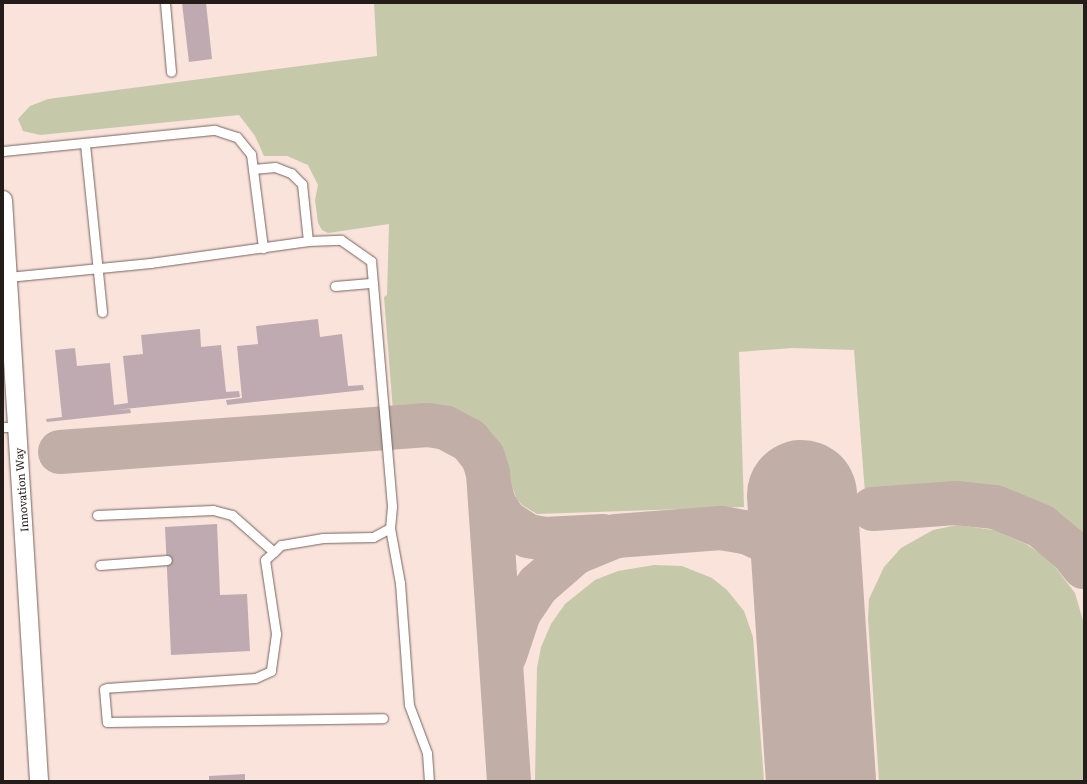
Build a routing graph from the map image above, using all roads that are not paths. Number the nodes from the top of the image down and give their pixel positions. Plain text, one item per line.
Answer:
1 (165, 3) edge
2 (171, 72) dead end
3 (85, 144) junction
4 (3, 151) edge
5 (253, 170) junction
6 (3, 200) edge
7 (308, 241) junction
8 (263, 248) junction
9 (98, 268) junction
10 (8, 277) junction
11 (373, 282) junction
12 (335, 286) dead end
13 (102, 312) dead end
14 (9, 384) edge
15 (10, 427) edge
16 (97, 515) dead end
17 (390, 528) junction
18 (274, 552) junction
19 (167, 560) dead end
20 (100, 565) dead end
21 (383, 718) dead end
22 (39, 781) edge
23 (429, 781) edge

1 - 2 lane
3 - 4 lane
3 - 5 lane
3 - 9 lane
5 - 7 lane
5 - 8 lane
6 - 10 street, Innovation Way
7 - 8 lane
7 - 11 lane
8 - 9 lane
9 - 10 lane
9 - 13 lane
10 - 14 street, Innovation Way
11 - 12 lane
11 - 17 lane
14 - 15 street, Innovation Way
15 - 22 street, Innovation Way
16 - 18 lane
17 - 18 lane
17 - 23 lane
18 - 21 lane
19 - 20 lane

